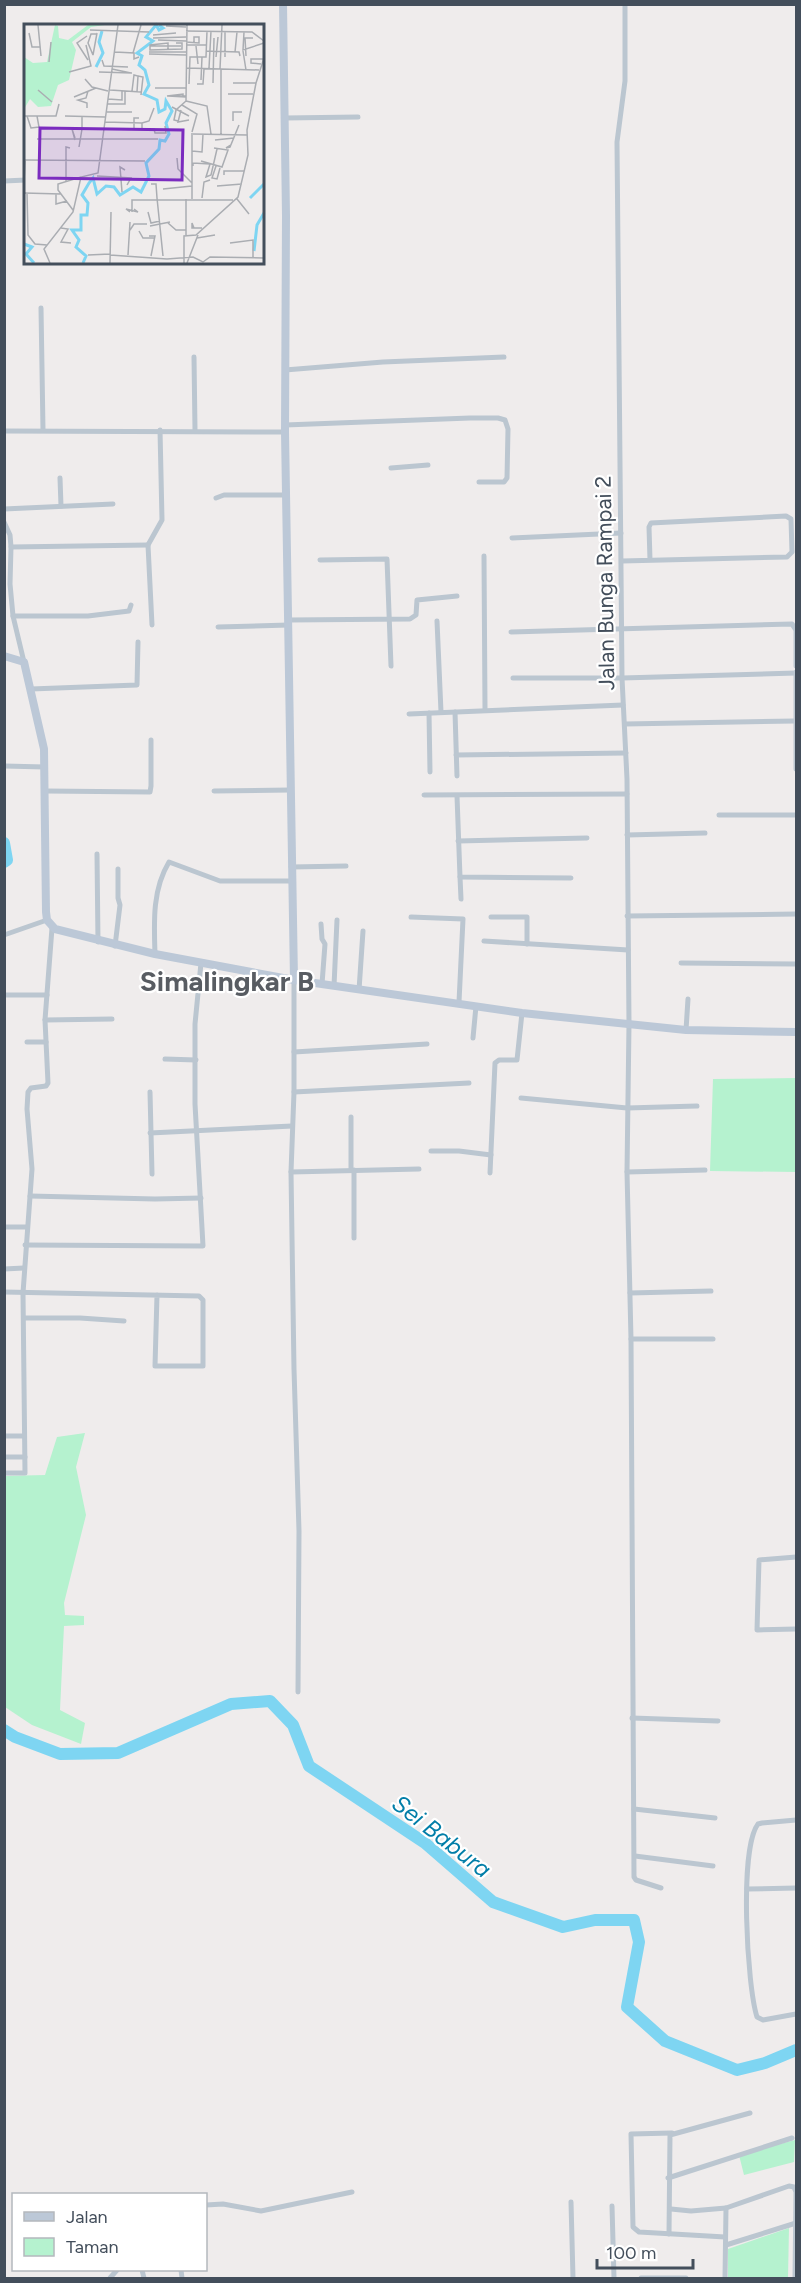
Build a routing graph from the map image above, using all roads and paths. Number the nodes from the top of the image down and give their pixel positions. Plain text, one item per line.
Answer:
1 (284, 4) edge
2 (625, 4) edge
3 (358, 117) dead end
4 (285, 118) junction
5 (24, 180) edge
6 (4, 181) edge
7 (41, 308) dead end
8 (194, 357) dead end
9 (504, 357) dead end
10 (285, 370) junction
11 (285, 428) junction
12 (4, 430) edge
13 (43, 430) junction
14 (160, 430) junction
15 (195, 430) junction
16 (428, 465) dead end
17 (391, 468) dead end
18 (60, 478) dead end
19 (479, 482) dead end
20 (286, 495) junction
21 (216, 498) dead end
22 (113, 504) dead end
23 (61, 506) junction
24 (4, 509) edge
25 (4, 522) edge
26 (621, 533) junction
27 (512, 538) dead end
28 (148, 545) junction
29 (11, 547) junction
30 (484, 556) dead end
31 (320, 560) dead end
32 (650, 560) junction
33 (622, 561) junction
34 (7, 563) edge
35 (457, 596) dead end
36 (131, 605) dead end
37 (13, 616) junction
38 (390, 619) junction
39 (437, 621) dead end
40 (289, 622) junction
41 (152, 625) dead end
42 (218, 627) dead end
43 (623, 629) junction
44 (511, 632) dead end
45 (138, 642) dead end
46 (4, 656) edge
47 (24, 662) junction
48 (391, 666) dead end
49 (796, 666) edge
50 (796, 673) edge
51 (513, 678) dead end
52 (622, 678) junction
53 (31, 689) junction
54 (623, 705) junction
55 (484, 709) junction
56 (441, 712) junction
57 (455, 712) junction
58 (429, 713) junction
59 (409, 714) dead end
60 (795, 721) edge
61 (625, 724) junction
62 (151, 740) dead end
63 (626, 753) junction
64 (456, 755) junction
65 (4, 766) edge
66 (45, 767) junction
67 (796, 769) edge
68 (430, 772) dead end
69 (457, 777) dead end
70 (290, 790) junction
71 (46, 791) junction
72 (214, 791) dead end
73 (627, 794) junction
74 (424, 795) dead end
75 (457, 796) junction
76 (719, 815) dead end
77 (796, 815) edge
78 (705, 833) dead end
79 (627, 834) junction
80 (587, 838) dead end
81 (458, 841) junction
82 (97, 854) dead end
83 (346, 866) dead end
84 (291, 867) junction
85 (118, 869) dead end
86 (460, 877) junction
87 (571, 878) dead end
88 (292, 881) junction
89 (460, 899) dead end
90 (796, 914) edge
91 (627, 916) junction
92 (411, 917) dead end
93 (491, 917) dead end
94 (47, 920) junction
95 (337, 920) dead end
96 (321, 924) dead end
97 (52, 928) junction
98 (363, 931) dead end
99 (4, 935) edge
100 (98, 942) junction
101 (484, 942) dead end
102 (527, 944) junction
103 (115, 946) junction
104 (628, 950) junction
105 (154, 954) junction
106 (201, 963) junction
107 (681, 963) dead end
108 (796, 964) edge
109 (294, 980) junction
110 (322, 984) junction
111 (334, 986) junction
112 (359, 990) junction
113 (4, 995) edge
114 (46, 995) junction
115 (688, 999) dead end
116 (459, 1002) junction
117 (476, 1006) junction
118 (522, 1013) junction
119 (112, 1019) dead end
120 (45, 1020) junction
121 (629, 1024) junction
122 (686, 1030) junction
123 (796, 1032) edge
124 (473, 1038) dead end
125 (46, 1041) junction
126 (27, 1042) dead end
127 (427, 1044) dead end
128 (294, 1052) junction
129 (165, 1059) dead end
130 (196, 1060) junction
131 (469, 1083) dead end
132 (150, 1092) dead end
133 (294, 1092) junction
134 (521, 1098) dead end
135 (697, 1107) dead end
136 (627, 1108) junction
137 (351, 1117) dead end
138 (292, 1126) junction
139 (196, 1129) junction
140 (150, 1132) junction
141 (431, 1151) dead end
142 (491, 1155) junction
143 (419, 1169) dead end
144 (352, 1170) junction
145 (705, 1170) dead end
146 (291, 1172) junction
147 (627, 1172) junction
148 (490, 1173) dead end
149 (152, 1174) dead end
150 (30, 1196) junction
151 (201, 1198) junction
152 (4, 1227) edge
153 (26, 1227) junction
154 (354, 1238) dead end
155 (25, 1245) junction
156 (24, 1268) junction
157 (4, 1269) edge
158 (711, 1291) dead end
159 (4, 1293) edge
160 (23, 1293) junction
161 (630, 1293) junction
162 (157, 1294) junction
163 (24, 1318) junction
164 (124, 1321) dead end
165 (631, 1339) junction
166 (713, 1339) dead end
167 (4, 1436) edge
168 (24, 1436) junction
169 (4, 1457) edge
170 (25, 1457) junction
171 (4, 1473) edge
172 (796, 1557) edge
173 (796, 1629) edge
174 (298, 1692) dead end
175 (632, 1718) junction
176 (718, 1720) dead end
177 (634, 1809) junction
178 (715, 1818) dead end
179 (796, 1820) edge
180 (635, 1856) junction
181 (713, 1866) dead end
182 (661, 1888) dead end
183 (796, 1888) edge
184 (747, 1889) junction
185 (796, 2014) edge
186 (750, 2113) dead end
187 (672, 2133) junction
188 (792, 2138) dead end
189 (668, 2178) junction
190 (352, 2192) dead end
191 (571, 2202) dead end
192 (207, 2205) edge
193 (612, 2206) dead end
194 (726, 2208) junction
195 (671, 2209) junction
196 (796, 2223) edge
197 (669, 2234) junction
198 (725, 2238) junction
199 (726, 2245) junction
200 (573, 2278) edge
201 (614, 2278) edge
202 (641, 2278) edge
203 (677, 2278) edge
204 (686, 2278) edge
205 (725, 2278) edge
206 (795, 2278) edge

1 - 4 main road
2 - 26 street, Jalan Bunga Rampai 2
3 - 4 street
4 - 10 main road
5 - 6 street
7 - 13 street
8 - 15 street
9 - 10 street
10 - 11 main road
11 - 15 street
11 - 19 street
11 - 20 main road
12 - 13 street
13 - 14 street
14 - 15 street
14 - 28 street
16 - 17 street
18 - 23 street
20 - 21 street
20 - 40 main road
22 - 23 street
23 - 24 street
25 - 29 street
26 - 27 street
26 - 33 street, Jalan Bunga Rampai 2
28 - 29 street
28 - 41 street
29 - 34 street
30 - 55 street
31 - 38 street
32 - 32 street
32 - 33 street
33 - 43 street, Jalan Bunga Rampai 2
34 - 37 street
35 - 38 street
36 - 37 street
37 - 47 street
38 - 40 street
38 - 48 street
39 - 56 street
40 - 42 street
40 - 70 main road
43 - 44 street
43 - 49 street
43 - 52 street, Jalan Bunga Rampai 2
45 - 53 street
46 - 47 main road
47 - 53 main road
49 - 50 street
50 - 52 street
50 - 60 street
51 - 52 street
52 - 54 street, Jalan Bunga Rampai 2
53 - 66 main road
54 - 55 street
54 - 61 street, Jalan Bunga Rampai 2
55 - 57 street
56 - 57 street
56 - 58 street
57 - 64 street
58 - 59 street
58 - 68 street
60 - 61 street
60 - 67 street
61 - 63 street, Jalan Bunga Rampai 2
62 - 71 street
63 - 64 street
63 - 73 street, Jalan Bunga Rampai 2
64 - 69 street
65 - 66 street
66 - 71 main road
70 - 72 street
70 - 84 main road
71 - 94 main road
73 - 75 street
73 - 79 street, Jalan Bunga Rampai 2
74 - 75 street
75 - 81 street
76 - 77 street
78 - 79 street
79 - 91 street, Jalan Bunga Rampai 2
80 - 81 street
81 - 86 street
82 - 100 street
83 - 84 street
84 - 88 main road
85 - 103 street
86 - 87 street
86 - 89 street
88 - 105 street
88 - 109 main road
90 - 91 street
91 - 104 street, Jalan Bunga Rampai 2
92 - 116 street
93 - 102 street
94 - 97 main road
94 - 99 street
95 - 111 street
96 - 110 street
97 - 100 main road
97 - 114 street
98 - 112 street
100 - 103 main road
101 - 102 street
102 - 104 street
103 - 105 main road
104 - 121 street, Jalan Bunga Rampai 2
105 - 106 main road
106 - 109 main road
106 - 130 street
107 - 108 street
109 - 110 main road
109 - 128 street
110 - 111 main road
111 - 112 main road
112 - 116 main road
113 - 114 street
114 - 120 street
115 - 122 street
116 - 117 main road
117 - 118 main road
117 - 124 street
118 - 121 main road
118 - 142 street
119 - 120 street
120 - 125 street
121 - 122 main road
121 - 136 street, Jalan Bunga Rampai 2
122 - 123 main road
125 - 126 street
125 - 150 street
127 - 128 street
128 - 133 street
129 - 130 street
130 - 139 street
131 - 133 street
132 - 140 street
133 - 138 street
134 - 136 street
135 - 136 street
136 - 147 street, Jalan Bunga Rampai 2
137 - 144 street
138 - 139 street
138 - 146 street
139 - 140 street
139 - 151 street
140 - 149 street
141 - 142 street
142 - 148 street
143 - 144 street
144 - 146 street
144 - 154 street
145 - 147 street
146 - 174 street
147 - 161 street, Jalan Bunga Rampai 2
150 - 151 street
150 - 153 street
151 - 155 street
152 - 153 street
153 - 155 street
155 - 156 street
156 - 157 street
156 - 160 street
158 - 161 street
159 - 160 street
160 - 162 street
160 - 163 street
161 - 165 street, Jalan Bunga Rampai 2
162 - 162 street
163 - 164 street
163 - 168 street
165 - 166 street
165 - 175 street, Jalan Bunga Rampai 2
167 - 168 street
168 - 170 street
169 - 170 street
170 - 171 street
172 - 173 street
175 - 176 street
175 - 177 street, Jalan Bunga Rampai 2
177 - 178 street
177 - 180 street, Jalan Bunga Rampai 2
179 - 184 street
180 - 181 street
180 - 182 street, Jalan Bunga Rampai 2
183 - 184 street
184 - 185 street
186 - 187 street
187 - 189 street
187 - 197 street
188 - 189 street
189 - 195 street
190 - 192 street
191 - 200 street
193 - 201 street
194 - 195 street
194 - 196 street
194 - 198 street
195 - 197 street
196 - 199 street
196 - 206 street
197 - 198 street
198 - 199 street
199 - 205 street
202 - 203 street
203 - 204 street

